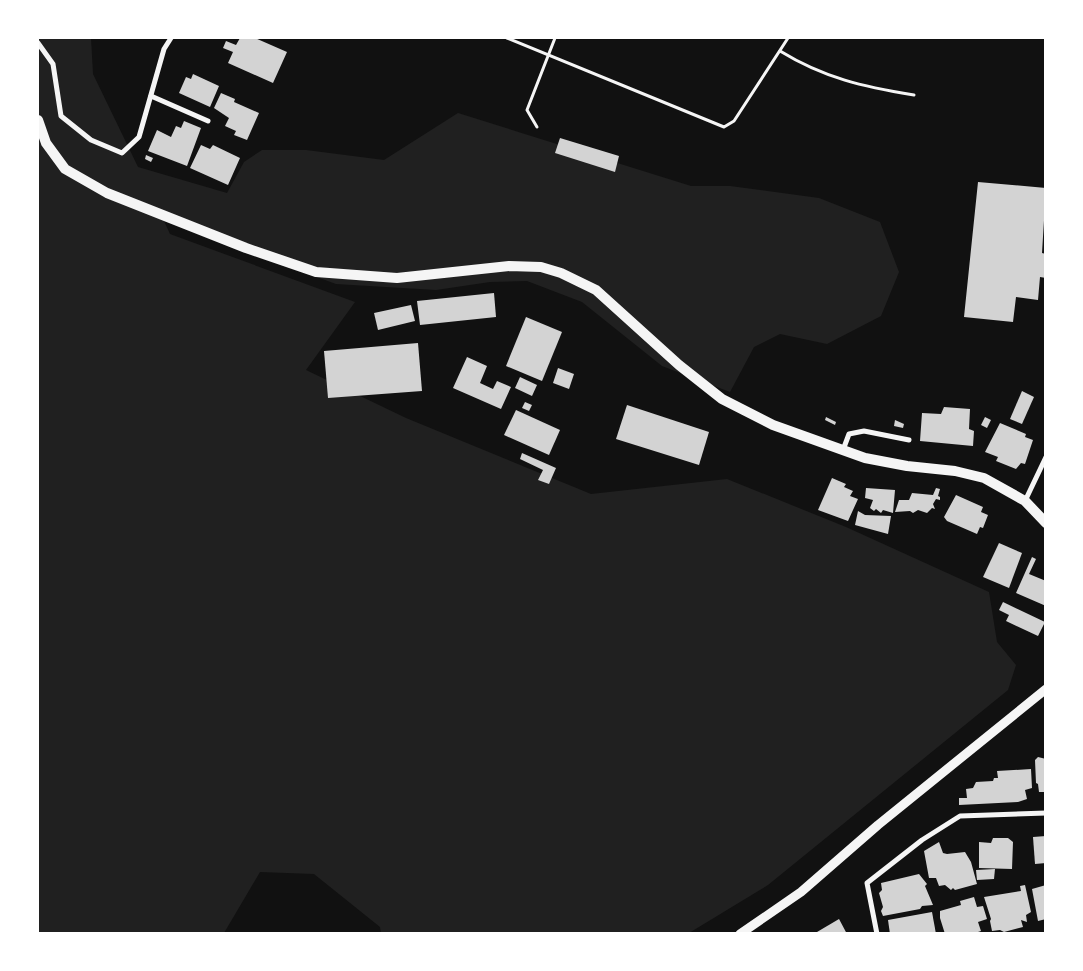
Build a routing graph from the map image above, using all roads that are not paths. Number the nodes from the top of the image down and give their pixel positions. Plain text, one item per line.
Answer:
1 (171, 38) edge
2 (38, 43) edge
3 (151, 96) junction
4 (38, 120) edge
5 (208, 121) dead end
6 (908, 440) dead end
7 (843, 450) junction
8 (1046, 457) edge
9 (1025, 502) junction
10 (1046, 523) edge
11 (1046, 689) edge
12 (1046, 813) edge
13 (740, 934) edge
14 (877, 934) edge

1 - 3 street
2 - 3 street
3 - 5 street
4 - 7 main road
6 - 7 street
7 - 9 main road
8 - 9 street
9 - 10 main road
11 - 13 street
12 - 14 street

